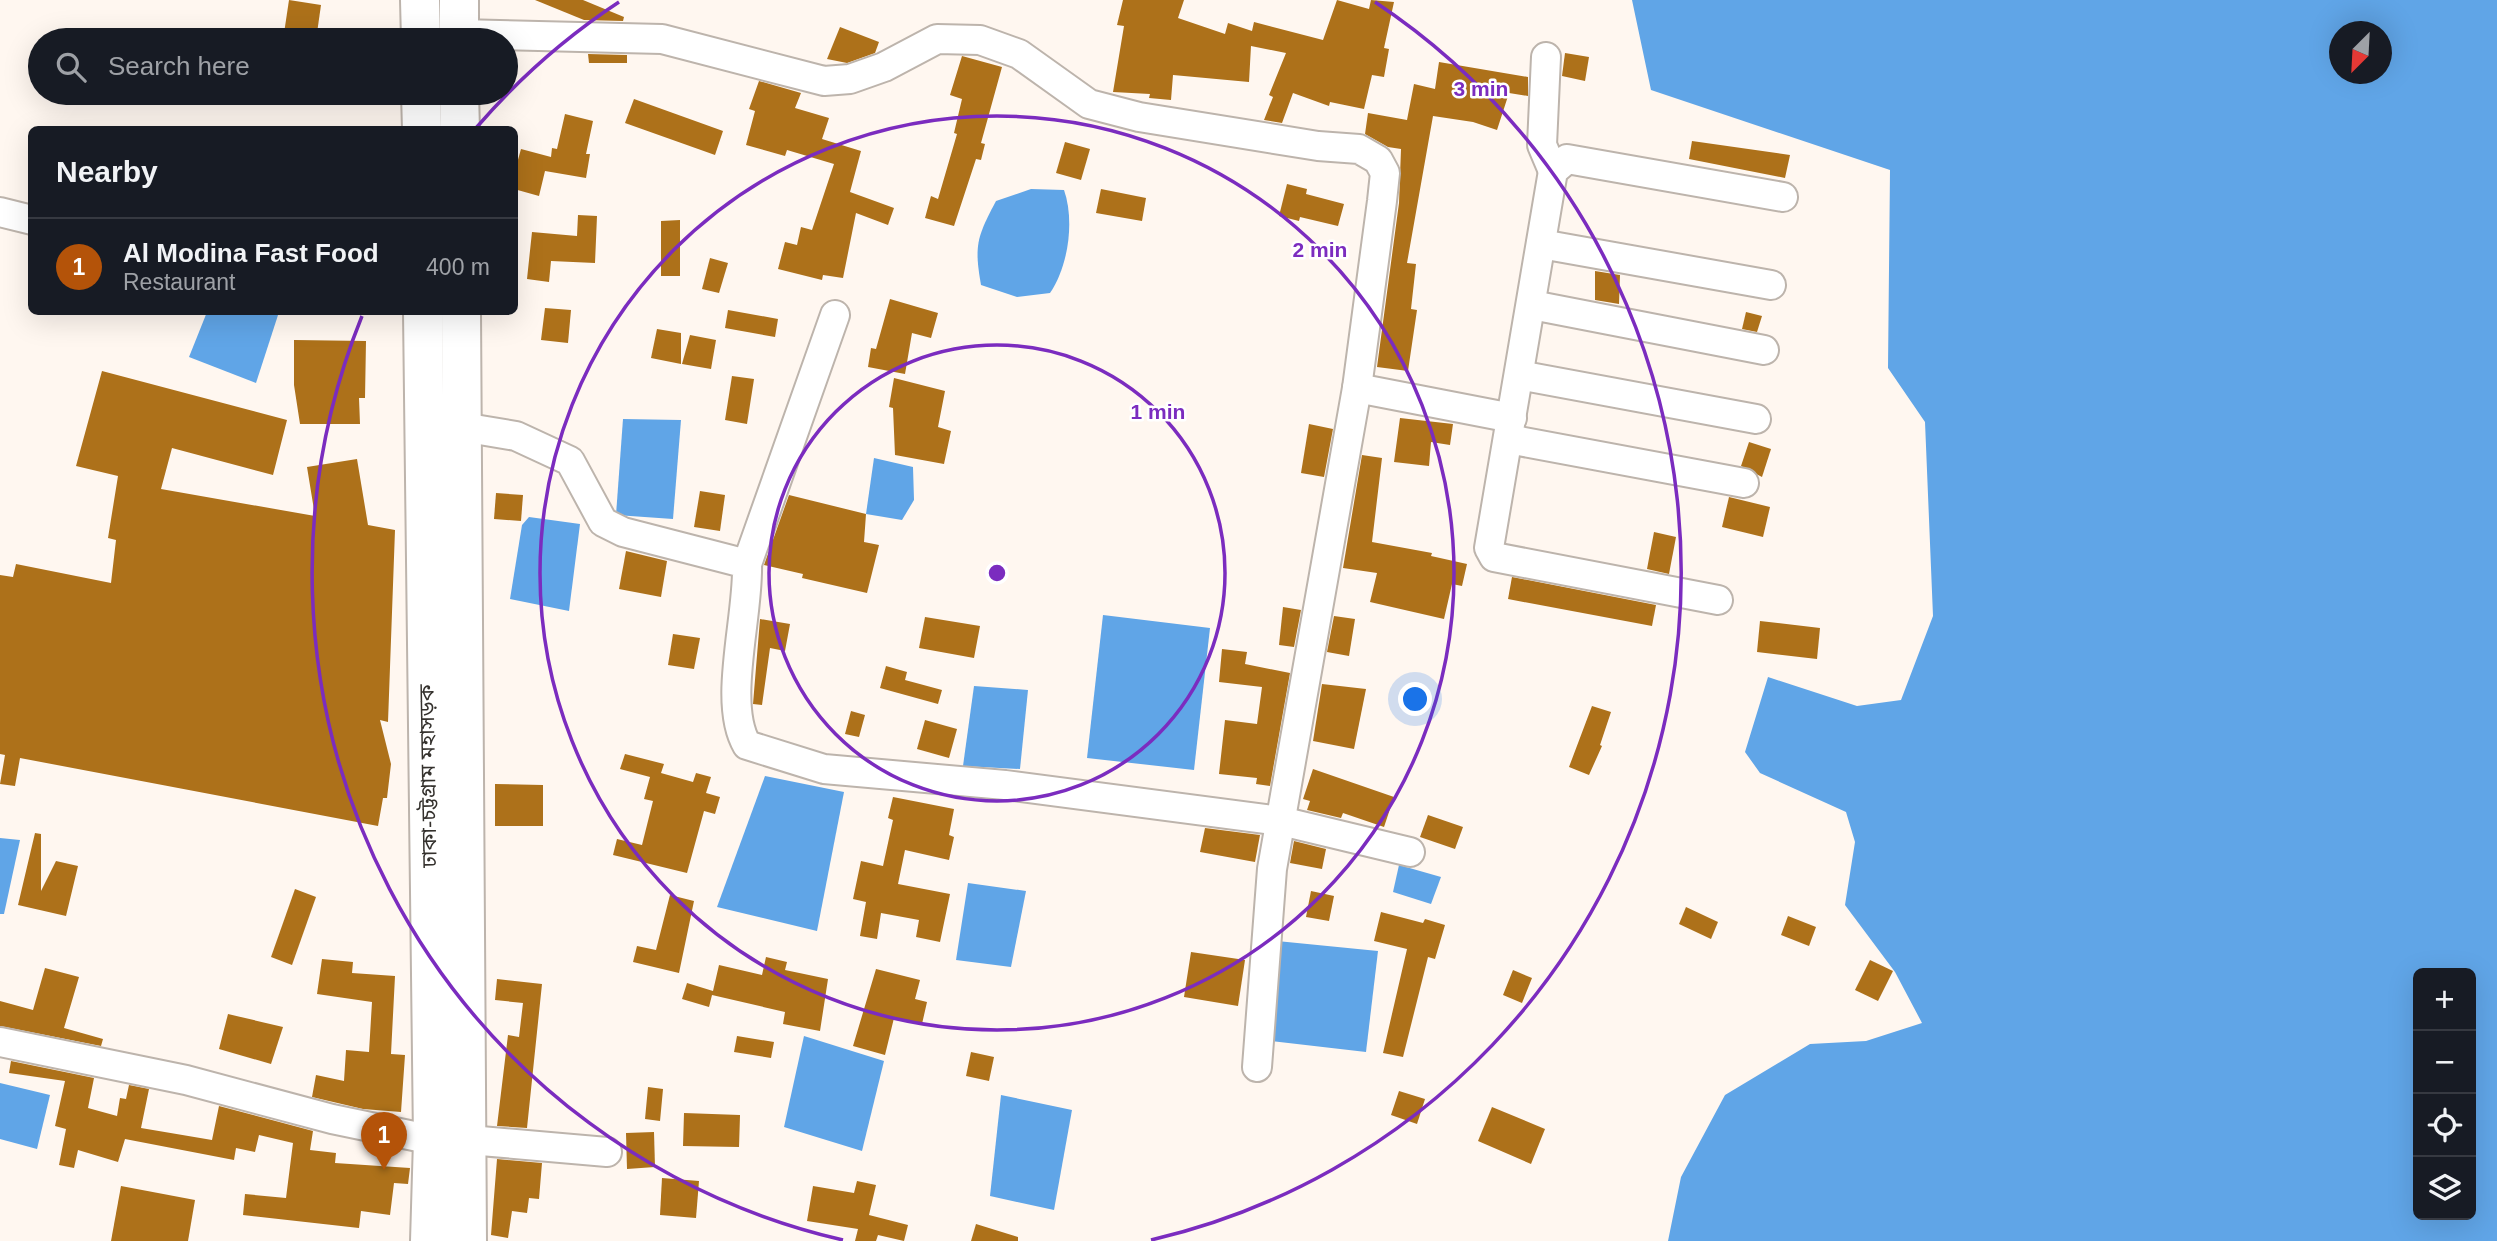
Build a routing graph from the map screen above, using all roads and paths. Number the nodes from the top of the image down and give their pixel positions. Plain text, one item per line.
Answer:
1 (420, 0) edge
2 (459, 25) edge
3 (421, 28) edge
4 (502, 28) edge
5 (518, 29) edge
6 (1546, 57) dead end
7 (421, 105) edge
8 (459, 105) edge
9 (422, 126) edge
10 (460, 126) edge
11 (1553, 171) junction
12 (1783, 197) dead end
13 (0, 212) edge
14 (28, 219) edge
15 (1542, 244) junction
16 (1771, 285) dead end
17 (1532, 305) junction
18 (423, 315) edge
19 (461, 315) edge
20 (835, 315) dead end
21 (1764, 350) dead end
22 (1519, 375) junction
23 (1357, 388) junction
24 (1756, 419) dead end
25 (462, 427) junction
26 (1510, 428) junction
27 (1744, 484) dead end
28 (747, 564) junction
29 (1718, 600) dead end
30 (1281, 821) junction
31 (1410, 852) dead end
32 (0, 1042) edge
33 (1257, 1067) dead end
34 (451, 1140) junction
35 (607, 1152) dead end
36 (430, 1241) edge
37 (467, 1241) edge

1 - 3 highway
2 - 4 street
5 - 23 street
6 - 11 street
7 - 9 highway
8 - 10 highway
11 - 12 street
11 - 15 street
13 - 14 street
15 - 16 street
15 - 17 street
17 - 21 street
17 - 22 street
18 - 34 highway, ঢাকা-চট্টগ্রাম মহাসড়ক
19 - 25 highway, ঢাকা-চট্টগ্রাম মহাসড়ক
20 - 28 street
22 - 24 street
22 - 26 street
23 - 26 street
23 - 30 street
25 - 28 street
25 - 34 highway, ঢাকা-চট্টগ্রাম মহাসড়ক
26 - 27 street
26 - 29 street
28 - 30 street
30 - 31 street
30 - 33 street
32 - 34 street
34 - 35 street
34 - 36 highway, ঢাকা-চট্টগ্রাম মহাসড়ক
34 - 37 highway, ঢাকা-চট্টগ্রাম মহাসড়ক

